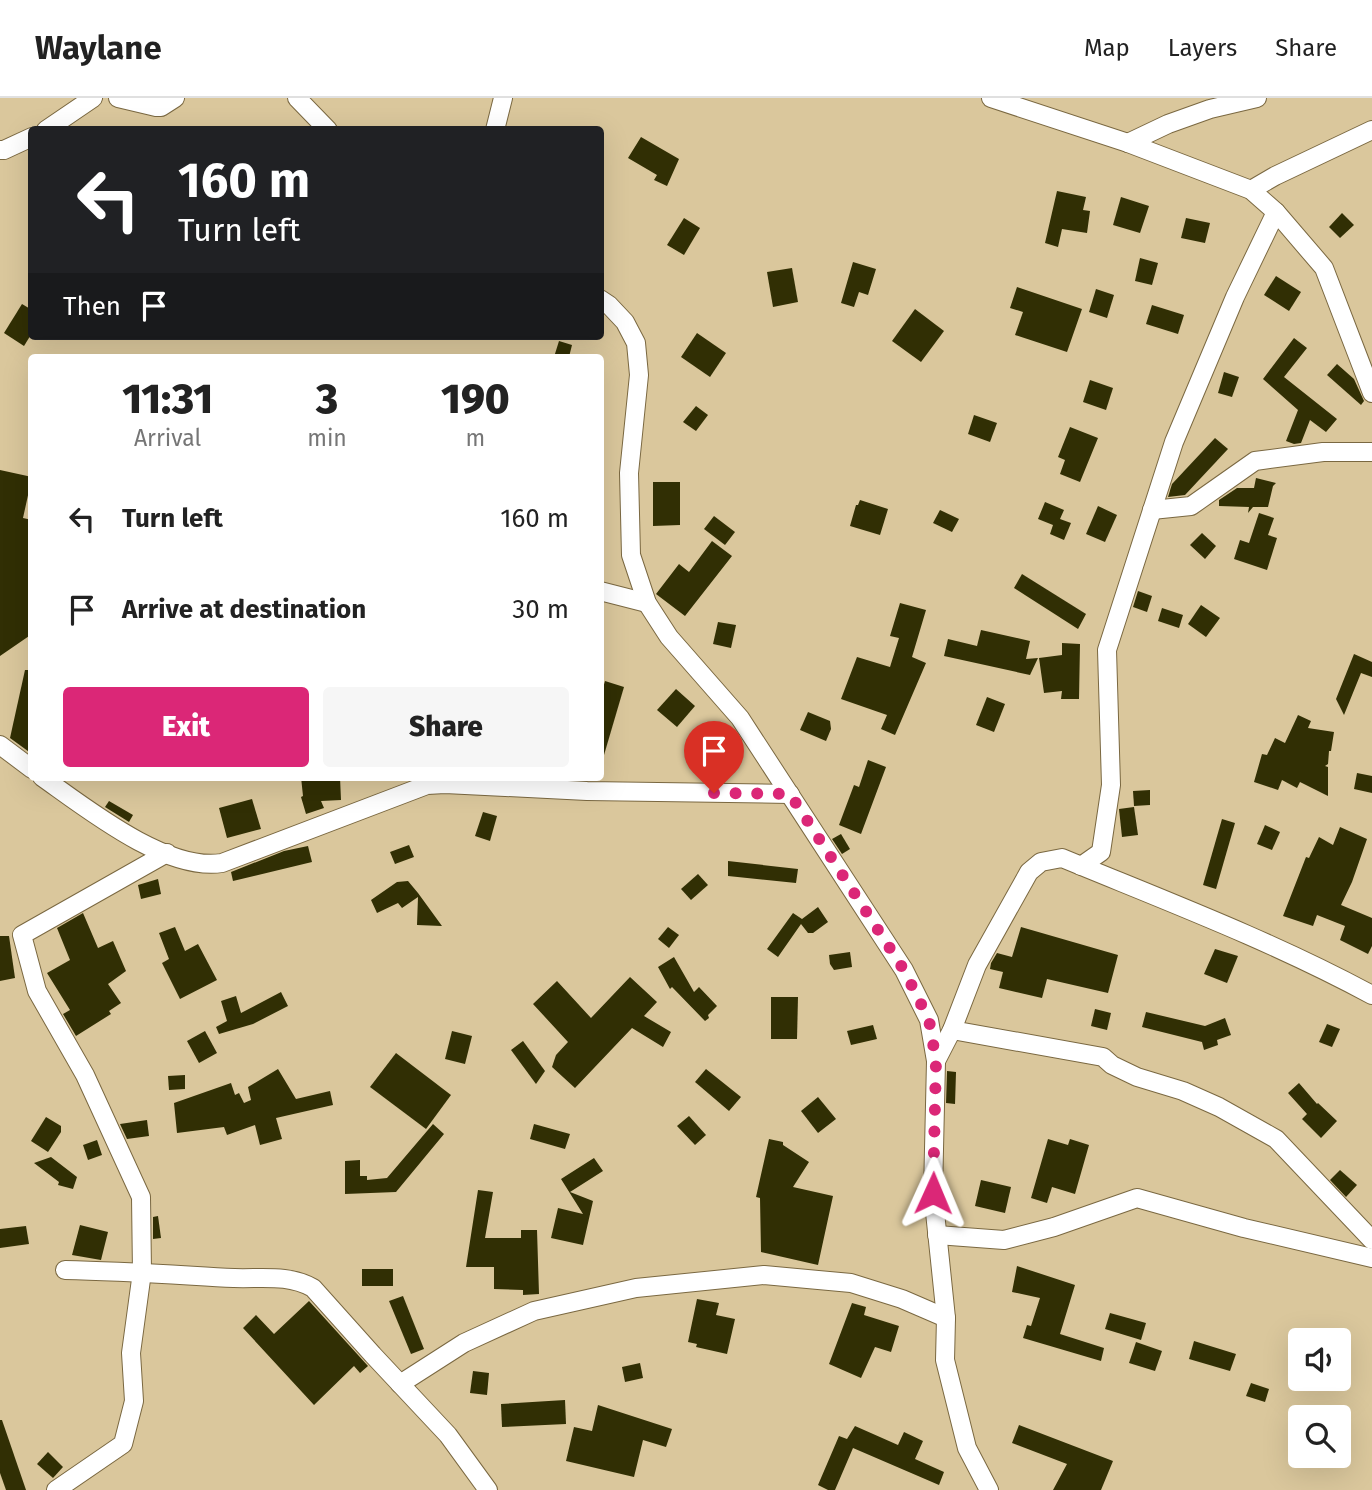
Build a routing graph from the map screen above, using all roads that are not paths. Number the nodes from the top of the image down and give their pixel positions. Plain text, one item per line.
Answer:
1 (93, 98) edge
2 (118, 98) edge
3 (175, 98) edge
4 (297, 98) edge
5 (503, 98) edge
6 (991, 98) edge
7 (1257, 98) edge
8 (52, 126) edge
9 (324, 126) edge
10 (496, 126) edge
11 (1372, 131) edge
12 (28, 139) edge
13 (1128, 143) junction
14 (0, 150) edge
15 (1251, 190) junction
16 (1276, 212) junction
17 (604, 302) edge
18 (1372, 393) edge
19 (1372, 452) edge
20 (1152, 510) junction
21 (604, 592) edge
22 (647, 603) junction
23 (0, 744) edge
24 (28, 766) edge
25 (48, 781) edge
26 (790, 794) junction
27 (167, 853) junction
28 (1081, 866) junction
29 (1372, 995) edge
30 (952, 1030) junction
31 (936, 1061) junction
32 (937, 1236) junction
33 (1372, 1240) edge
34 (1372, 1258) edge
35 (65, 1270) dead end
36 (142, 1272) junction
37 (946, 1318) junction
38 (400, 1384) junction
39 (56, 1490) edge
40 (488, 1490) edge
41 (989, 1490) edge

1 - 8 street
2 - 3 street
4 - 9 street
5 - 10 street
6 - 13 street
7 - 13 street
11 - 15 street
12 - 14 street
13 - 15 street
15 - 16 street
16 - 18 street
16 - 20 street
17 - 22 street
19 - 20 street
20 - 28 street
21 - 22 street
22 - 26 street
23 - 24 street
25 - 27 street
26 - 27 street
26 - 31 street
27 - 36 street
28 - 29 street
28 - 30 street
30 - 31 street
30 - 33 street
31 - 32 street
32 - 34 street
32 - 37 street
35 - 36 street
36 - 38 street
36 - 39 street
37 - 38 street
37 - 41 street
38 - 40 street

